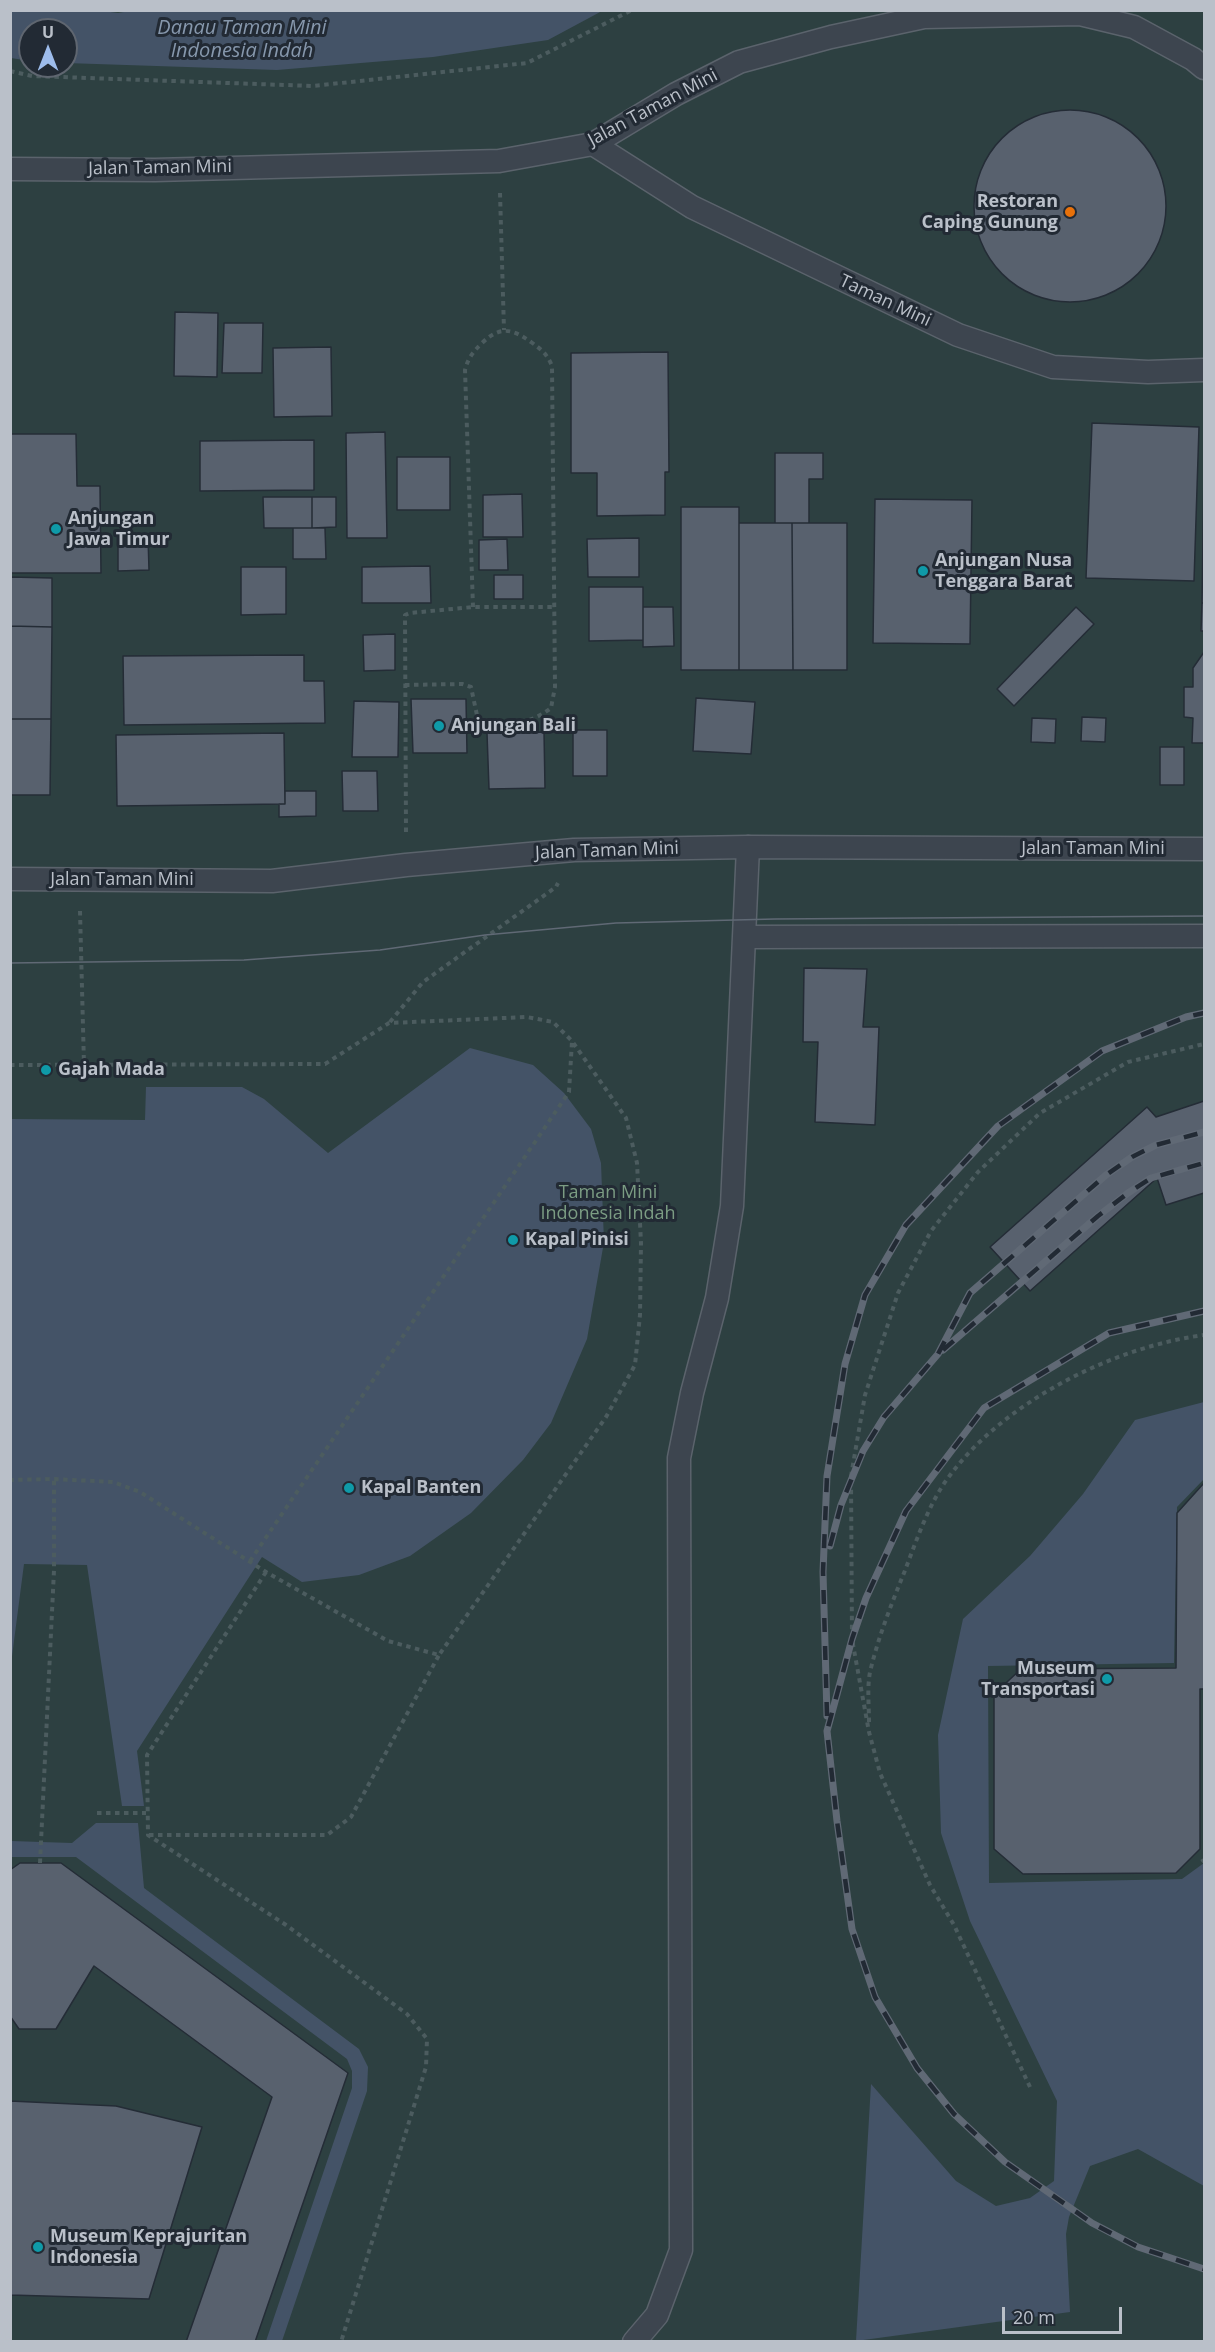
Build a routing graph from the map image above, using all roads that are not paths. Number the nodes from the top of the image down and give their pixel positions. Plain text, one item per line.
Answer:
1 (1204, 68) edge
2 (593, 144) junction
3 (10, 169) edge
4 (1204, 370) edge
5 (748, 847) junction
6 (1204, 849) edge
7 (10, 879) edge
8 (1204, 936) edge
9 (745, 937) junction
10 (634, 2342) edge

1 - 2 lane, Jalan Taman Mini
2 - 3 lane, Jalan Taman Mini
2 - 4 lane, Taman Mini
5 - 6 lane, Jalan Taman Mini
5 - 7 lane, Jalan Taman Mini
5 - 9 lane
8 - 9 lane
9 - 10 lane

